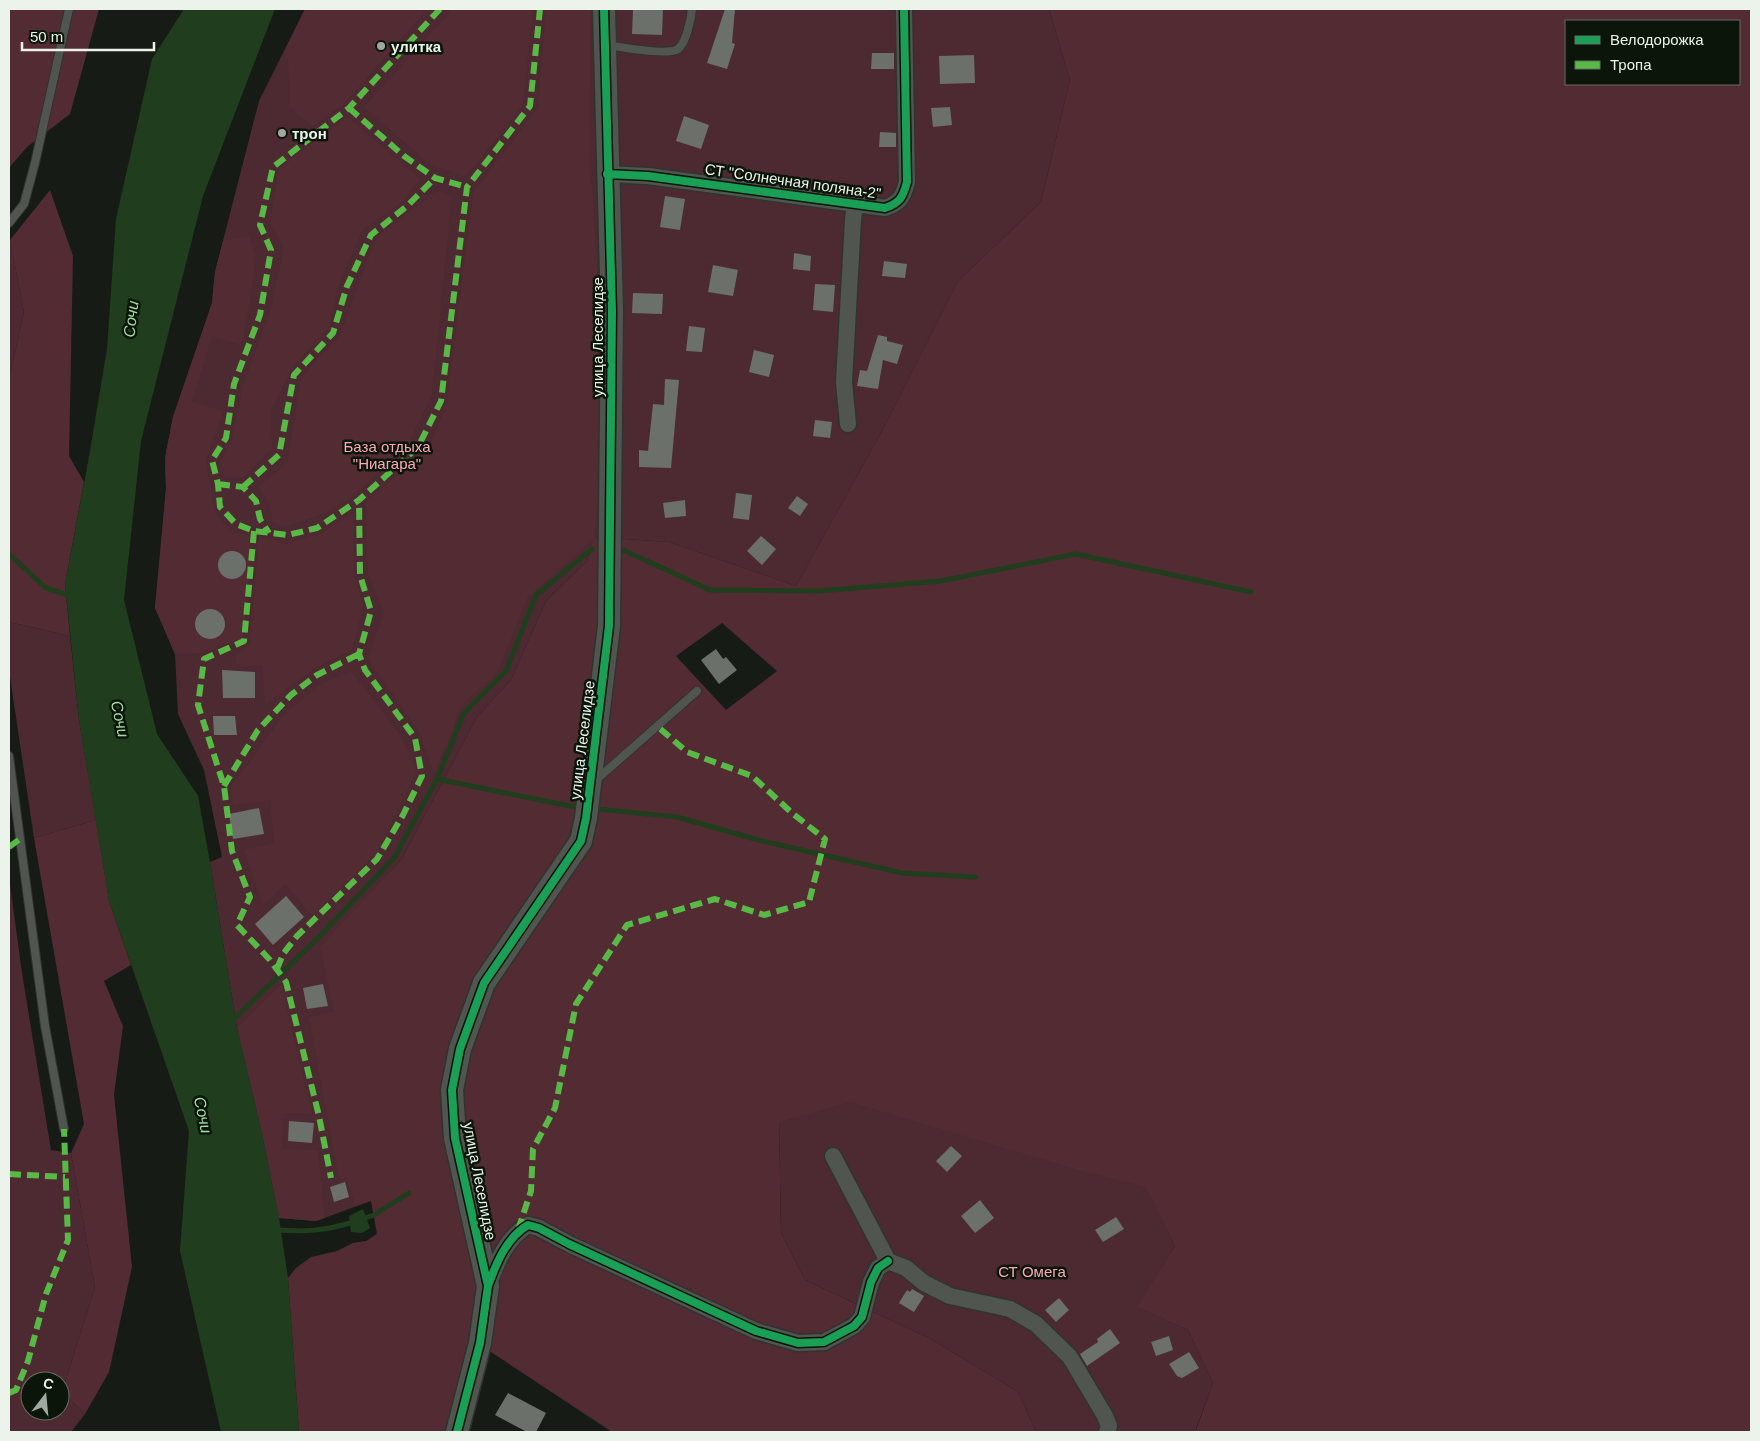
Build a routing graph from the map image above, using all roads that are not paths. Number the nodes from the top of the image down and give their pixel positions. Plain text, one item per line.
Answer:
1 (69, 9) edge
2 (604, 9) edge
3 (692, 9) edge
4 (904, 9) edge
5 (604, 45) junction
6 (607, 174) junction
7 (855, 204) junction
8 (9, 223) edge
9 (848, 424) dead end
10 (697, 691) dead end
11 (9, 756) edge
12 (590, 784) junction
13 (64, 1129) dead end
14 (833, 1156) dead end
15 (888, 1261) junction
16 (488, 1286) junction
17 (457, 1432) edge
18 (1107, 1432) edge

1 - 8 lane
2 - 5 street, улица Леселидзе
3 - 5 lane
4 - 7 street, СТ "Солнечная поляна-2"
5 - 6 street, улица Леселидзе
6 - 7 street, СТ "Солнечная поляна-2"
6 - 12 street, улица Леселидзе
7 - 9 street
10 - 12 lane
11 - 13 lane
12 - 16 street, улица Леселидзе
14 - 15 street
15 - 16 street
15 - 18 street
16 - 17 street, улица Леселидзе

